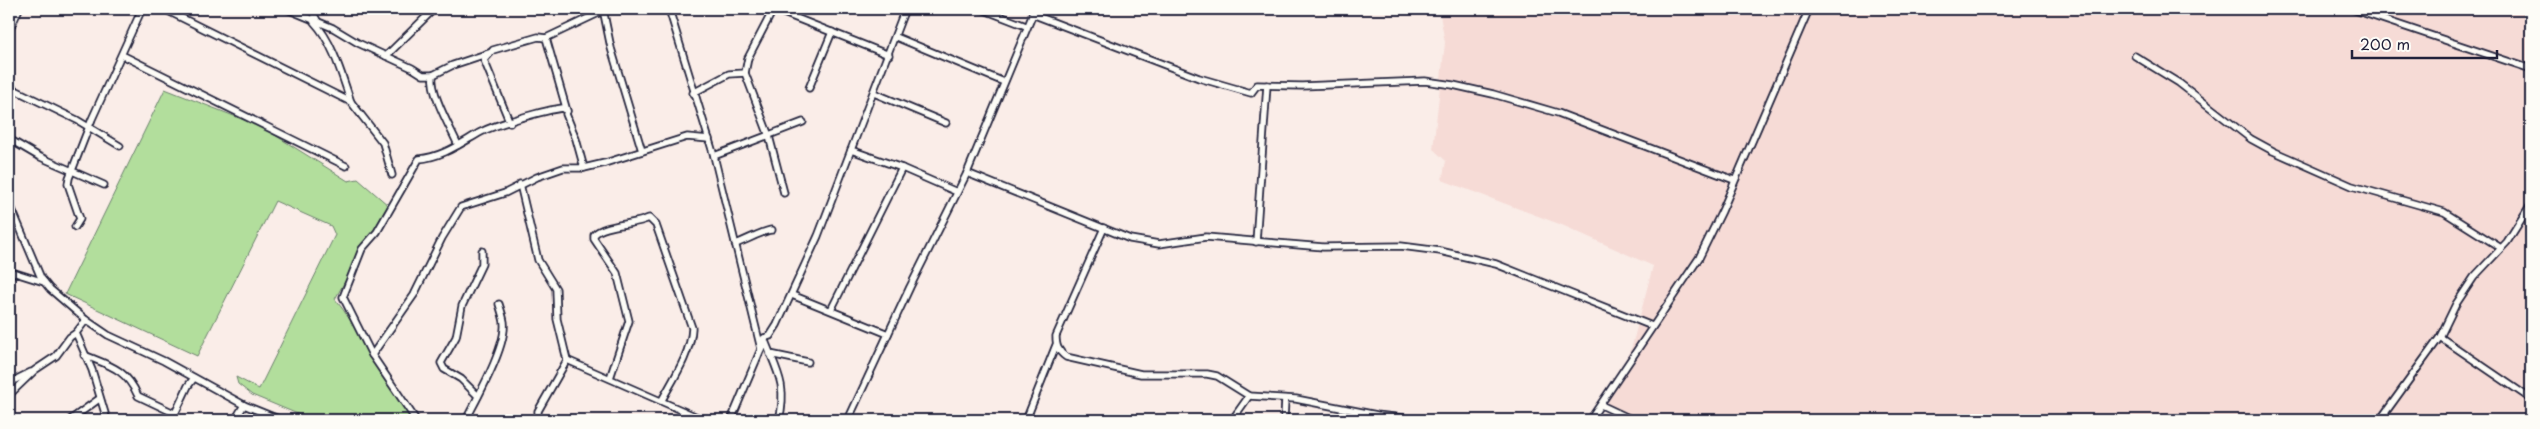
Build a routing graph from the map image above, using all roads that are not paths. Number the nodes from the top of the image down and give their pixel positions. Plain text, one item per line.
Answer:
1 (19, 9) edge
2 (142, 9) edge
3 (164, 9) edge
4 (287, 9) edge
5 (311, 9) edge
6 (434, 9) edge
7 (669, 9) edge
8 (906, 9) edge
9 (982, 9) edge
10 (1809, 9) edge
11 (2352, 9) edge
12 (603, 10) edge
13 (770, 10) edge
14 (1033, 12) edge
15 (312, 21) junction
16 (319, 24) junction
17 (1026, 26) junction
18 (9, 31) edge
19 (832, 32) junction
20 (896, 37) junction
21 (546, 38) junction
22 (490, 53) junction
23 (122, 55) junction
24 (889, 55) junction
25 (386, 56) junction
26 (2135, 56) dead end
27 (2531, 70) edge
28 (745, 73) junction
29 (433, 75) junction
30 (1004, 82) junction
31 (1267, 85) junction
32 (9, 87) edge
33 (809, 88) dead end
34 (693, 93) junction
35 (874, 93) junction
36 (350, 102) junction
37 (567, 111) junction
38 (803, 122) dead end
39 (510, 123) junction
40 (946, 123) dead end
41 (89, 128) junction
42 (768, 136) junction
43 (9, 139) edge
44 (708, 140) junction
45 (458, 145) junction
46 (120, 146) dead end
47 (851, 150) junction
48 (642, 151) junction
49 (714, 156) junction
50 (346, 166) dead end
51 (584, 168) junction
52 (902, 168) junction
53 (72, 172) junction
54 (967, 173) junction
55 (392, 175) dead end
56 (1734, 180) junction
57 (520, 184) junction
58 (104, 185) dead end
59 (958, 192) junction
60 (784, 193) dead end
61 (9, 202) edge
62 (2531, 204) edge
63 (75, 227) dead end
64 (1104, 228) junction
65 (772, 230) dead end
66 (1256, 242) junction
67 (735, 244) junction
68 (2501, 248) junction
69 (482, 251) dead end
70 (9, 271) edge
71 (44, 282) junction
72 (792, 295) junction
73 (499, 304) dead end
74 (831, 310) junction
75 (86, 320) junction
76 (1652, 326) junction
77 (76, 334) junction
78 (888, 334) junction
79 (2440, 337) junction
80 (764, 338) junction
81 (1056, 345) junction
82 (761, 349) junction
83 (770, 354) junction
84 (84, 355) junction
85 (372, 355) junction
86 (567, 360) junction
87 (808, 362) dead end
88 (35, 370) junction
89 (194, 378) junction
90 (610, 378) junction
91 (9, 383) edge
92 (9, 395) edge
93 (478, 396) junction
94 (1249, 396) junction
95 (2531, 398) edge
96 (99, 399) junction
97 (1285, 399) junction
98 (662, 400) junction
99 (244, 405) junction
100 (1601, 405) junction
101 (174, 414) junction
102 (70, 420) edge
103 (107, 420) edge
104 (172, 420) edge
105 (235, 420) edge
106 (281, 420) edge
107 (416, 420) edge
108 (466, 420) edge
109 (541, 420) edge
110 (704, 420) edge
111 (731, 420) edge
112 (779, 420) edge
113 (848, 420) edge
114 (1026, 420) edge
115 (1232, 420) edge
116 (1284, 420) edge
117 (1420, 420) edge
118 (1590, 420) edge
119 (1633, 420) edge
120 (2380, 420) edge

1 - 18 street
2 - 23 street
3 - 36 street
4 - 15 street
5 - 16 street
6 - 25 street
7 - 34 street
8 - 20 street
9 - 17 street
10 - 56 street
11 - 27 street
12 - 21 street
12 - 48 street
13 - 19 street
13 - 28 street
14 - 17 street
14 - 31 street
15 - 16 street
15 - 36 street
16 - 25 street
17 - 30 street
19 - 24 street
19 - 33 street
20 - 24 street
20 - 30 street
21 - 22 street
21 - 37 street
22 - 29 street
22 - 39 street
23 - 41 street
23 - 50 street
24 - 35 street
25 - 29 street
26 - 68 street
28 - 34 street
28 - 42 street
29 - 45 street
30 - 54 street
31 - 56 street
31 - 66 street
32 - 41 street
34 - 44 street
35 - 40 street
35 - 47 street
36 - 55 street
37 - 39 street
37 - 51 street
38 - 42 street
39 - 45 street
41 - 46 street
41 - 53 street
42 - 49 street
42 - 60 street
43 - 53 street
44 - 48 street
44 - 49 street
45 - 85 street
47 - 52 street
47 - 72 street
48 - 51 street
49 - 67 street
51 - 57 street
52 - 59 street
52 - 74 street
53 - 58 street
53 - 63 street
54 - 59 street
54 - 64 street
56 - 76 street
57 - 85 street
57 - 86 street
59 - 78 street
61 - 71 street
62 - 68 street
64 - 66 street
64 - 81 street
65 - 67 street
66 - 76 street
67 - 82 street
68 - 79 street
69 - 93 street
70 - 71 street
71 - 75 street
72 - 74 street
72 - 80 street
73 - 93 street
74 - 78 street
75 - 77 street
75 - 89 street
76 - 100 street
77 - 84 street
77 - 88 street
78 - 113 street
79 - 95 street
79 - 120 street
80 - 82 street
80 - 83 street
81 - 94 street
81 - 114 street
82 - 111 street
83 - 87 street
83 - 112 street
84 - 96 street
84 - 101 street
85 - 107 street
86 - 90 street
86 - 109 street
88 - 91 street
88 - 92 street
89 - 99 street
89 - 101 street
90 - 98 street
90 - 98 street
93 - 108 street
94 - 97 street
94 - 115 street
96 - 102 street
96 - 103 street
97 - 116 street
97 - 117 street
98 - 110 street
99 - 105 street
99 - 106 street
100 - 118 street
100 - 119 street
101 - 104 street

